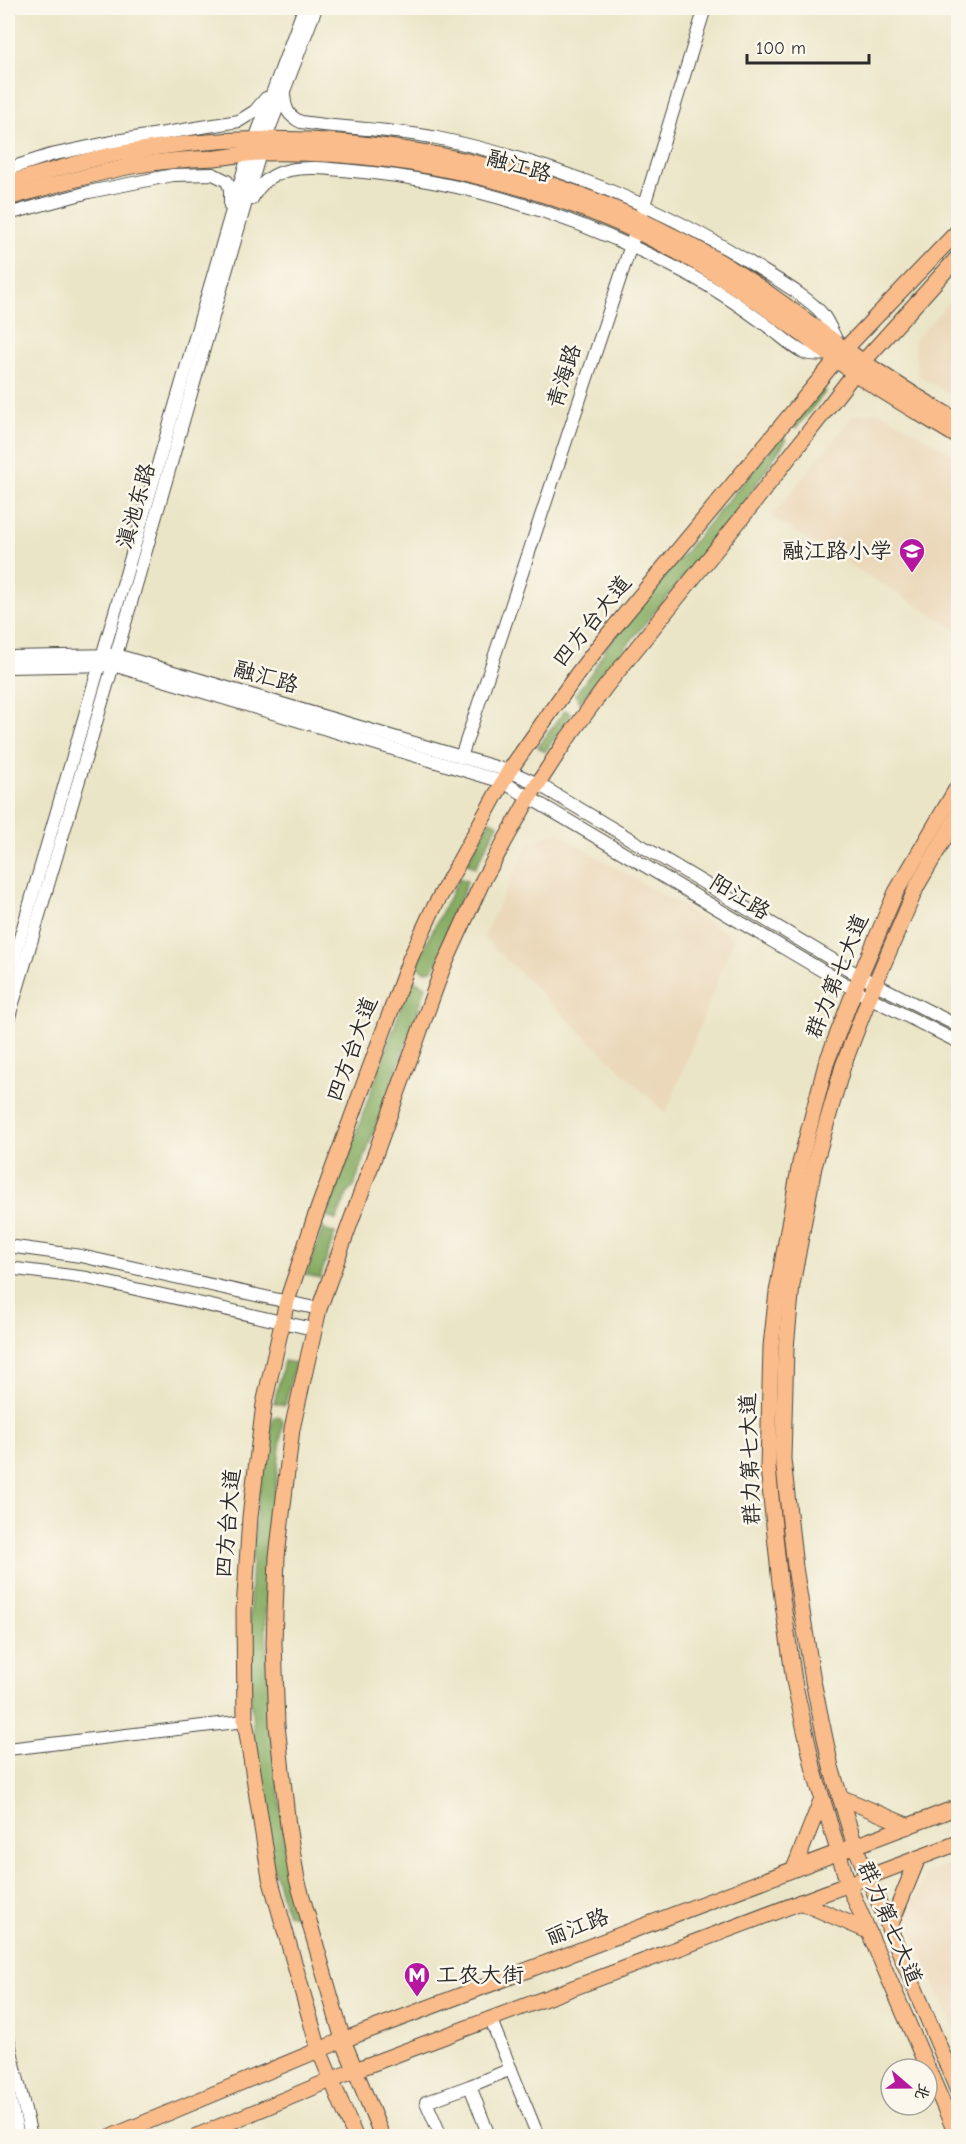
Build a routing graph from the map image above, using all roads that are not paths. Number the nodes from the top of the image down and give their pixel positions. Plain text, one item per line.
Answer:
1 (304, 8) edge
2 (316, 8) edge
3 (705, 8) edge
4 (280, 87) junction
5 (349, 126) junction
6 (192, 129) junction
7 (237, 141) junction
8 (318, 141) junction
9 (257, 147) junction
10 (212, 158) junction
11 (8, 169) edge
12 (172, 176) junction
13 (8, 183) edge
14 (8, 198) edge
15 (8, 214) edge
16 (637, 224) junction
17 (233, 226) junction
18 (958, 231) edge
19 (711, 239) junction
20 (643, 251) junction
21 (677, 252) junction
22 (958, 257) edge
23 (722, 263) junction
24 (837, 352) junction
25 (859, 368) junction
26 (958, 422) edge
27 (958, 437) edge
28 (8, 657) edge
29 (108, 660) junction
30 (8, 667) edge
31 (461, 757) junction
32 (506, 776) junction
33 (958, 786) edge
34 (534, 790) junction
35 (958, 815) edge
36 (8, 979) edge
37 (857, 983) junction
38 (872, 991) junction
39 (8, 1020) edge
40 (958, 1026) edge
41 (958, 1042) edge
42 (8, 1246) edge
43 (8, 1268) edge
44 (287, 1301) junction
45 (319, 1309) junction
46 (281, 1322) junction
47 (313, 1329) junction
48 (245, 1721) junction
49 (8, 1749) edge
50 (840, 1797) junction
51 (822, 1798) junction
52 (958, 1807) edge
53 (909, 1826) junction
54 (958, 1843) edge
55 (855, 1846) junction
56 (838, 1853) junction
57 (918, 1858) junction
58 (794, 1869) junction
59 (868, 1877) junction
60 (848, 1884) junction
61 (800, 1902) junction
62 (890, 1929) junction
63 (868, 1931) junction
64 (490, 2018) junction
65 (8, 2038) edge
66 (343, 2040) junction
67 (319, 2050) junction
68 (354, 2070) junction
69 (511, 2070) junction
70 (331, 2080) junction
71 (470, 2085) junction
72 (8, 2090) edge
73 (958, 2091) edge
74 (18, 2136) edge
75 (31, 2136) edge
76 (113, 2136) edge
77 (197, 2136) edge
78 (355, 2136) edge
79 (382, 2136) edge
80 (441, 2136) edge
81 (489, 2136) edge
82 (538, 2136) edge
83 (957, 2136) edge

1 - 4 street, 滇池东路
2 - 4 street, 滇池东路
3 - 16 street, 青海路
4 - 5 street
4 - 6 street
4 - 9 street, 滇池东路
5 - 8 street
5 - 16 street
6 - 7 street
6 - 11 street
7 - 9 main road, 融江路
7 - 13 main road, 融江路
8 - 9 main road, 融江路
8 - 16 main road, 融江路
9 - 10 main road, 融江路
9 - 16 main road, 融江路
9 - 17 street, 滇池东路
10 - 12 street
10 - 14 main road, 融江路
12 - 15 street
12 - 17 street
16 - 17 street
16 - 19 street
16 - 20 street
16 - 21 main road, 融江路
16 - 23 main road, 融江路
16 - 31 street, 青海路
17 - 29 street, 滇池东路
18 - 24 main road, 四方台大道
19 - 23 street
19 - 24 street
20 - 21 street
20 - 24 street
21 - 24 main road, 融江路
22 - 25 main road
23 - 24 main road, 融江路
24 - 25 main road, 融江路
24 - 32 main road, 四方台大道
25 - 26 main road, 融江路
25 - 27 main road, 融江路
25 - 34 main road
28 - 29 street, 融汇路
29 - 30 street, 融汇路
29 - 31 street, 融汇路
29 - 32 street, 融汇路
29 - 36 street, 滇池东路
29 - 39 street, 滇池东路
31 - 32 street, 融汇路
32 - 34 street, 阳江路
32 - 44 main road, 四方台大道
33 - 37 main road, 群力第七大道
34 - 37 street, 阳江路
34 - 45 main road
35 - 38 main road, 群力第七大道
37 - 38 street, 阳江路
37 - 51 main road, 群力第七大道
38 - 40 street, 阳江路
38 - 41 street, 阳江路
38 - 50 main road, 群力第七大道
42 - 44 street
43 - 46 street
44 - 45 street
44 - 46 main road, 四方台大道
45 - 47 main road
46 - 47 street
46 - 48 main road, 四方台大道
47 - 66 main road
48 - 49 street
48 - 67 main road, 四方台大道
50 - 53 main road
50 - 55 main road, 群力第七大道
51 - 56 main road, 群力第七大道
51 - 58 main road
52 - 53 main road, 丽江路
53 - 55 main road, 丽江路
54 - 57 main road
55 - 56 main road, 丽江路
55 - 59 main road, 群力第七大道
56 - 58 main road, 丽江路
56 - 60 main road, 群力第七大道
57 - 59 main road
57 - 62 main road
58 - 66 main road, 丽江路
59 - 60 main road
59 - 62 main road, 群力第七大道
60 - 61 main road
60 - 63 main road, 群力第七大道
61 - 63 main road
61 - 64 main road
62 - 73 main road, 群力第七大道
63 - 83 main road, 群力第七大道
64 - 68 main road
64 - 69 street
65 - 75 street
66 - 67 main road, 丽江路
66 - 68 main road
67 - 70 main road
67 - 76 main road, 丽江路
68 - 70 main road
68 - 79 main road
69 - 71 street
69 - 82 street
70 - 77 main road
70 - 78 main road
71 - 80 street
71 - 81 street
72 - 74 street

